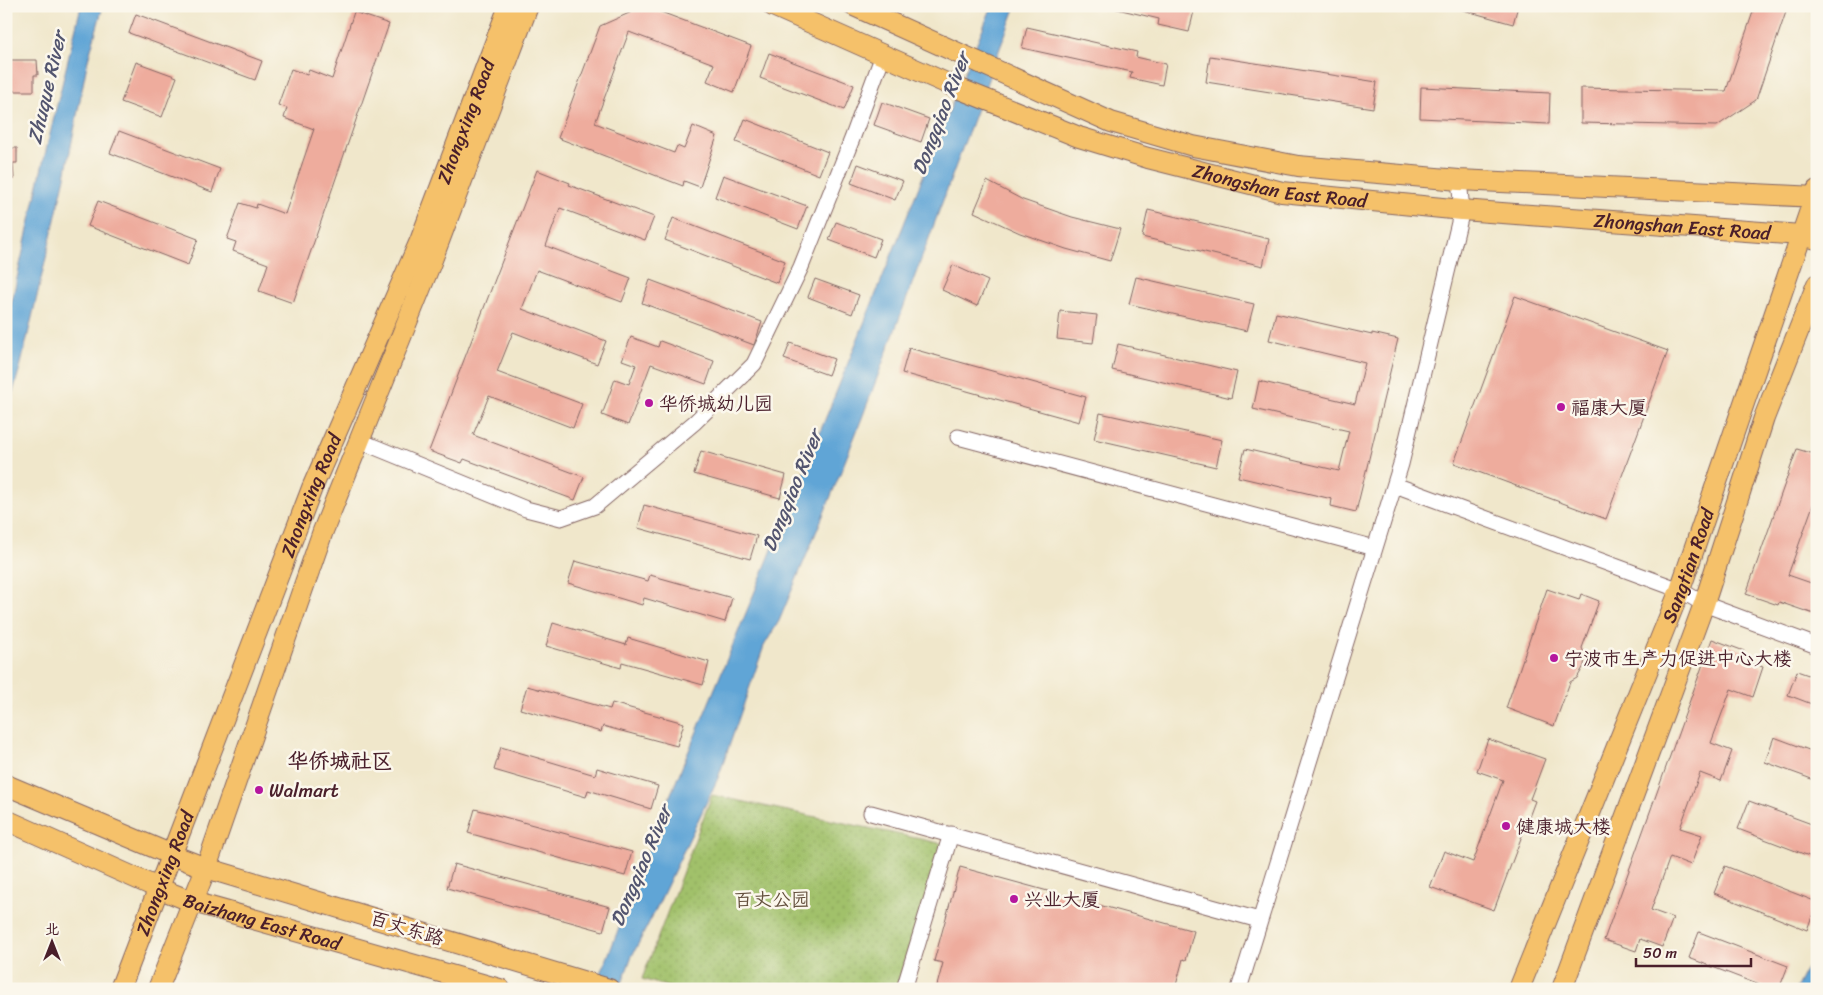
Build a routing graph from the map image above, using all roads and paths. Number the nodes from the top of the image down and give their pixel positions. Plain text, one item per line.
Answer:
1 (508, 6) edge
2 (528, 6) edge
3 (772, 6) edge
4 (854, 6) edge
5 (883, 55) junction
6 (1459, 180) junction
7 (1816, 194) edge
8 (1462, 210) junction
9 (1809, 237) edge
10 (1817, 284) edge
11 (958, 436) dead end
12 (360, 441) junction
13 (1395, 485) junction
14 (1375, 548) junction
15 (1680, 590) junction
16 (1704, 604) junction
17 (1817, 646) edge
18 (6, 785) edge
19 (872, 813) dead end
20 (6, 820) edge
21 (951, 834) junction
22 (172, 855) junction
23 (206, 868) junction
24 (158, 888) junction
25 (193, 902) junction
26 (1259, 920) junction
27 (120, 989) edge
28 (158, 989) edge
29 (500, 989) edge
30 (609, 989) edge
31 (904, 989) edge
32 (1240, 989) edge
33 (1519, 989) edge
34 (1562, 989) edge

1 - 22 main road, Zhongxing Road
2 - 12 main road, Zhongxing Road
3 - 5 main road, Zhongshan East Road
4 - 6 main road, Zhongshan East Road
5 - 8 main road, Zhongshan East Road
5 - 12 street
6 - 7 main road, Zhongshan East Road
6 - 8 street
7 - 9 main road, Sangtian Road
8 - 9 main road, Zhongshan East Road
8 - 13 street
9 - 15 main road, Sangtian Road
10 - 16 main road, Sangtian Road
11 - 14 street
12 - 23 main road, Zhongxing Road
13 - 14 street
13 - 15 street
14 - 26 street
15 - 16 street
15 - 33 main road, Sangtian Road
16 - 17 street
16 - 34 main road, Sangtian Road
18 - 22 main road, Baizhang East Road
19 - 21 street
20 - 24 main road, Baizhang East Road
21 - 26 street
21 - 31 street
22 - 23 main road, Baizhang East Road
22 - 24 main road, Zhongxing Road
23 - 25 main road, Zhongxing Road
23 - 30 main road, 百丈东路
24 - 25 main road, Baizhang East Road
24 - 27 main road, Zhongxing Road
25 - 28 main road, Zhongxing Road
25 - 29 main road, Baizhang East Road
26 - 32 street

